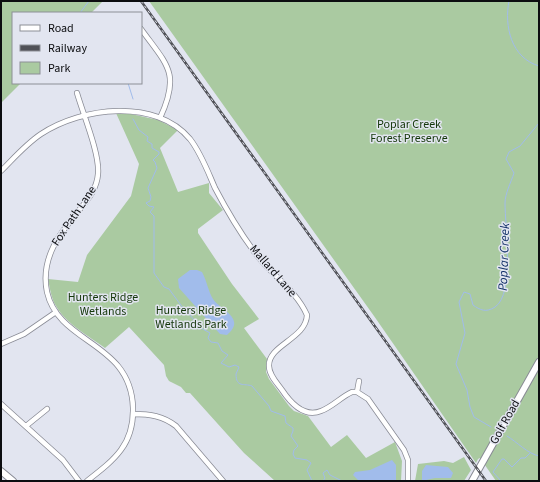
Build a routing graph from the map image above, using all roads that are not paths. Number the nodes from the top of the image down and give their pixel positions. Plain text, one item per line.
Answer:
1 (142, 30) edge
2 (77, 93) dead end
3 (84, 116) junction
4 (160, 118) junction
5 (1, 170) edge
6 (56, 312) junction
7 (1, 344) edge
8 (539, 362) edge
9 (359, 381) dead end
10 (357, 392) junction
11 (1, 404) edge
12 (47, 409) dead end
13 (133, 414) junction
14 (26, 426) junction
15 (1, 471) edge
16 (13, 481) edge
17 (79, 481) edge
18 (88, 481) edge
19 (223, 481) edge
20 (408, 481) edge
21 (472, 481) edge

1 - 4 street
2 - 3 street, Fox Path Lane
3 - 4 street, Mallard Lane
3 - 5 street, Mallard Lane
3 - 6 street, Fox Path Lane
4 - 10 street, Mallard Lane
6 - 7 street
6 - 13 street, Fox Path Lane
8 - 21 main road, Golf Road
9 - 10 street
10 - 20 street
11 - 14 street
12 - 14 street
13 - 18 street, Fox Path Lane
13 - 19 street
14 - 17 street
15 - 16 main road

